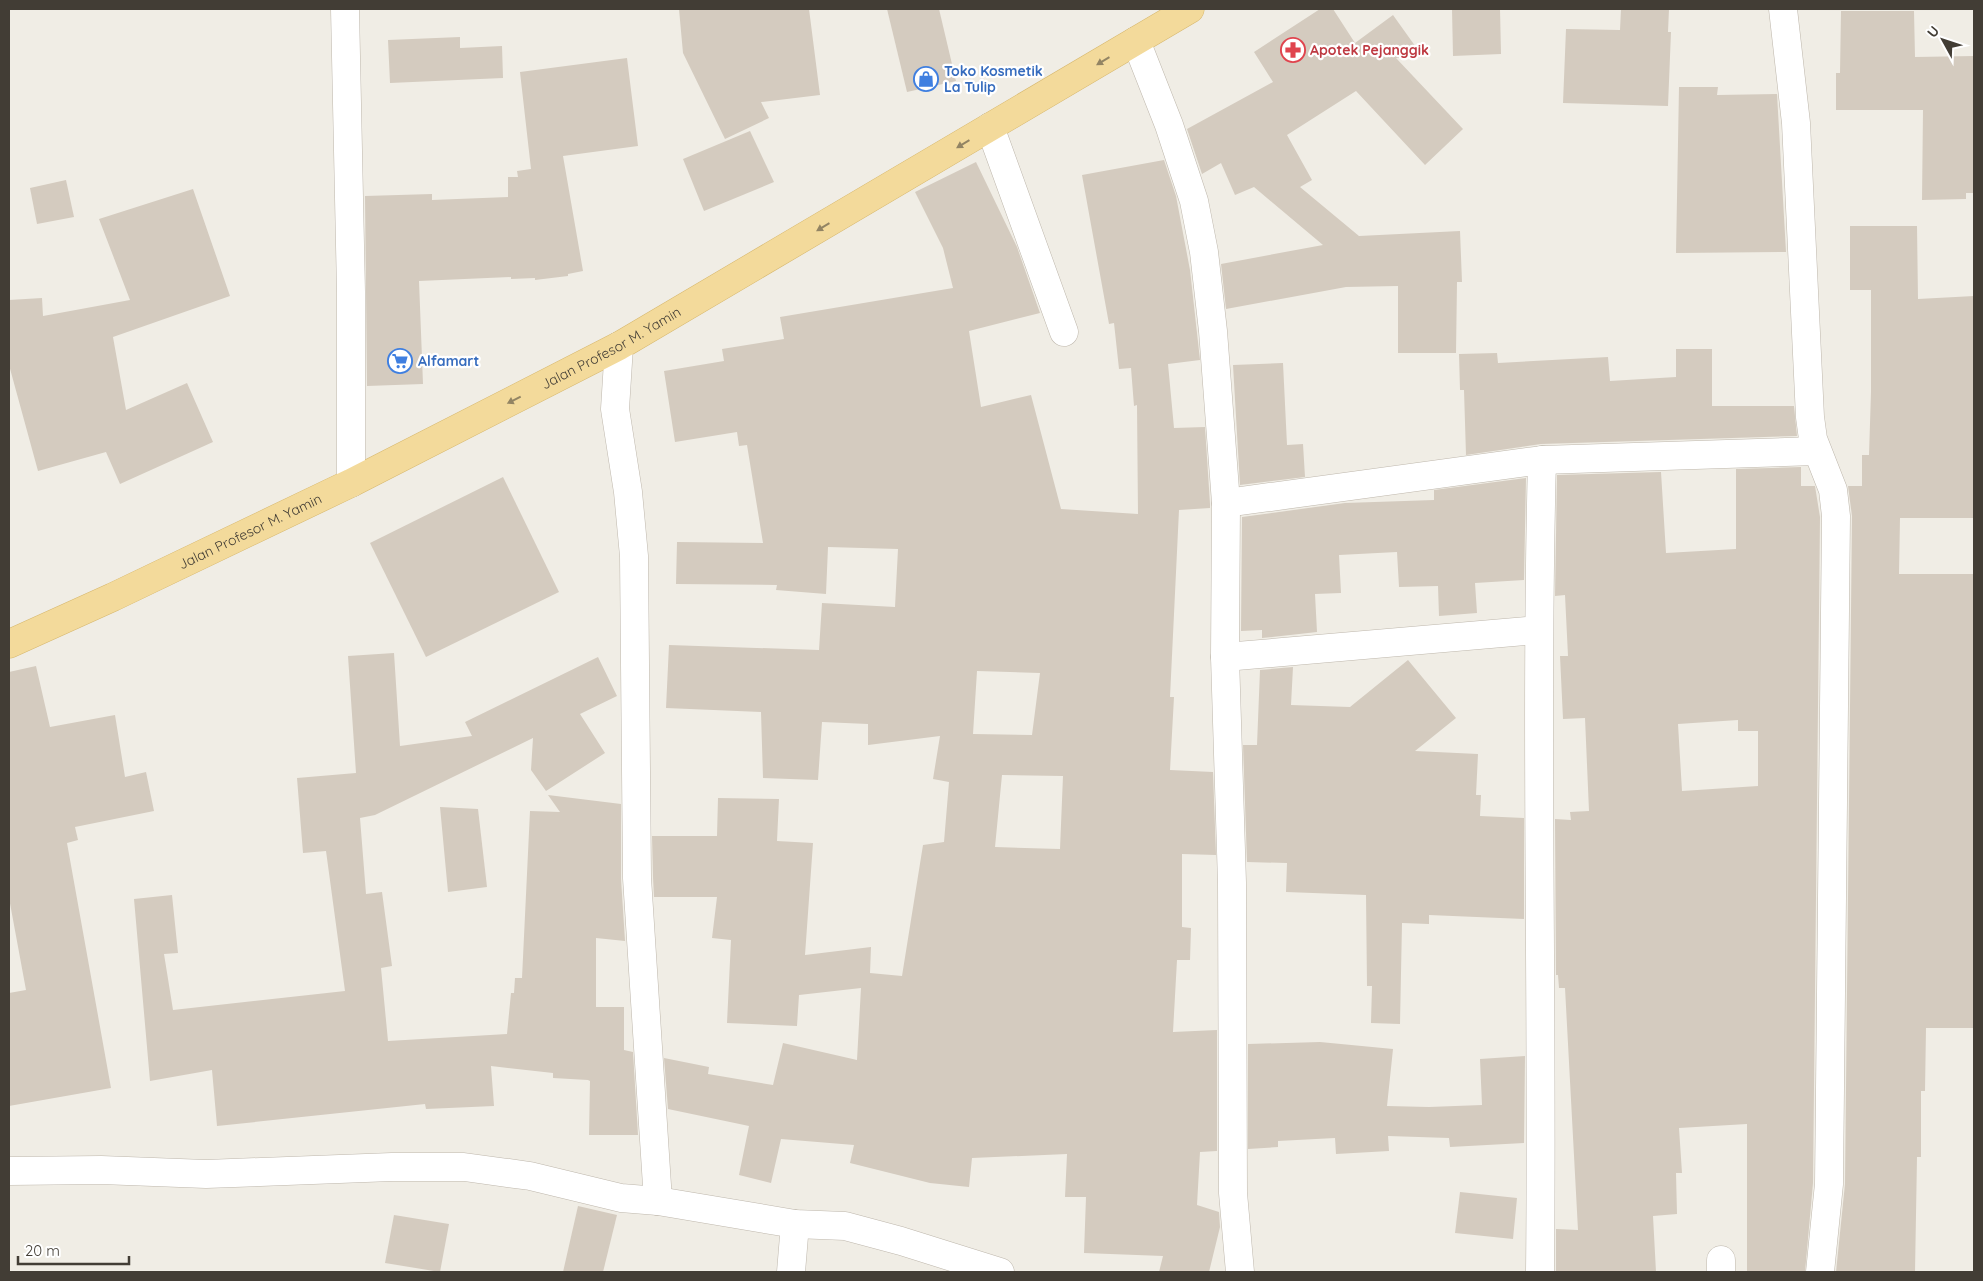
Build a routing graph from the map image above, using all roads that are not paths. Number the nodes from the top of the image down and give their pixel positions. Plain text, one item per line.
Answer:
1 (345, 9) edge
2 (1190, 9) edge
3 (1783, 9) edge
4 (1136, 41) junction
5 (990, 127) junction
6 (1064, 332) dead end
7 (619, 346) junction
8 (1816, 451) junction
9 (1542, 460) junction
10 (351, 483) junction
11 (1226, 503) junction
12 (1538, 630) junction
13 (9, 644) edge
14 (1225, 656) junction
15 (9, 1171) edge
16 (658, 1201) junction
17 (795, 1224) junction
18 (791, 1272) edge
19 (995, 1272) edge
20 (1240, 1272) edge
21 (1540, 1272) edge
22 (1820, 1272) edge

1 - 10 street
2 - 4 main road, Jalan Profesor M. Yamin
3 - 8 street
4 -> 5 main road, Jalan Profesor M. Yamin
4 - 11 street
5 - 6 street
5 -> 7 main road, Jalan Profesor M. Yamin
7 -> 10 main road, Jalan Profesor M. Yamin
7 - 16 street
8 - 9 street
8 - 22 street
9 - 11 street
9 - 12 street
10 - 13 main road, Jalan Profesor M. Yamin
11 - 14 street
12 - 14 street
12 - 21 street
14 - 20 street
15 - 16 street
16 - 17 street
17 - 18 street
17 - 19 street

